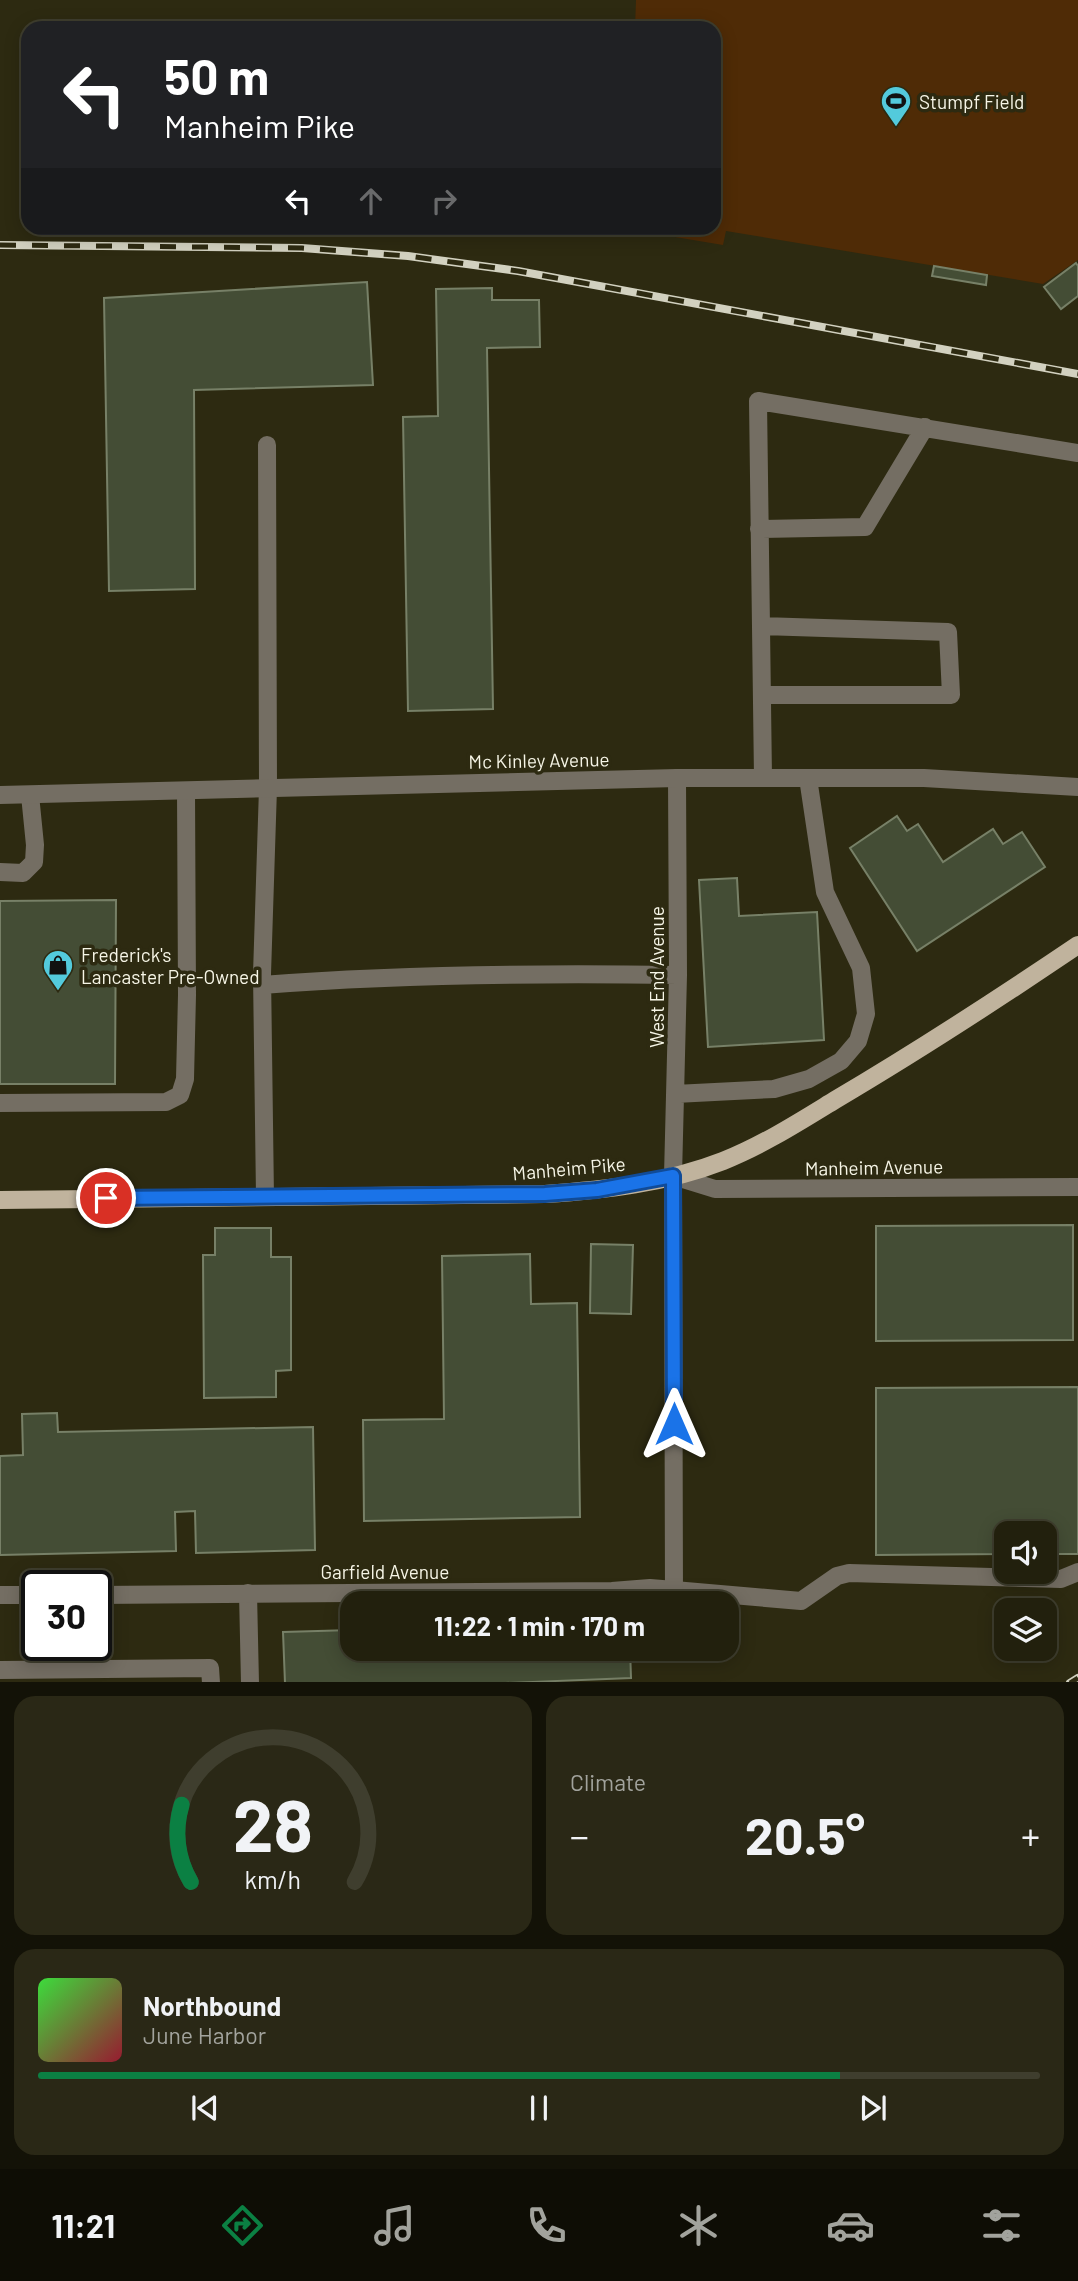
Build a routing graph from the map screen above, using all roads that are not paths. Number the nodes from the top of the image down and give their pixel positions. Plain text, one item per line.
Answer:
1 (925, 427) junction
2 (267, 445) dead end
3 (1078, 453) edge
4 (759, 529) junction
5 (761, 626) junction
6 (762, 695) junction
7 (763, 778) junction
8 (808, 778) junction
9 (677, 779) junction
10 (1078, 787) edge
11 (268, 788) junction
12 (186, 791) junction
13 (0, 795) edge
14 (30, 795) junction
15 (0, 872) edge
16 (1078, 945) edge
17 (678, 975) junction
18 (262, 985) junction
19 (675, 1094) junction
20 (0, 1104) edge
21 (673, 1176) junction
22 (1078, 1187) edge
23 (265, 1196) junction
24 (0, 1200) edge
25 (1078, 1572) edge
26 (612, 1591) edge
27 (659, 1591) edge
28 (674, 1591) edge
29 (340, 1592) edge
30 (248, 1593) junction
31 (0, 1595) edge
32 (21, 1595) edge
33 (112, 1595) edge
34 (739, 1599) edge
35 (0, 1670) edge
36 (211, 1682) edge
37 (250, 1682) edge

1 - 3 street
1 - 4 street
1 - 4 street
2 - 11 street
4 - 5 street
5 - 6 street
5 - 6 street
6 - 7 street
7 - 8 street, Mc Kinley Avenue
7 - 9 street, Mc Kinley Avenue
8 - 10 street, Mc Kinley Avenue
8 - 19 street
9 - 11 street, Mc Kinley Avenue
9 - 17 street, West End Avenue
11 - 12 street, Mc Kinley Avenue
11 - 18 street
12 - 14 street, Mc Kinley Avenue
12 - 20 street
13 - 14 street, Mc Kinley Avenue
14 - 15 street
16 - 21 main road, Manheim Pike
17 - 18 street
17 - 19 street, West End Avenue
18 - 23 street
19 - 21 street, West End Avenue
21 - 22 street, Manheim Avenue
21 - 23 main road, Manheim Pike
21 - 28 street, West End Avenue
23 - 24 main road, Manheim Pike
25 - 34 street, Garfield Avenue
26 - 27 street, Garfield Avenue
29 - 30 street, Garfield Avenue
30 - 33 street, Garfield Avenue
30 - 37 street
31 - 32 street
35 - 36 street

